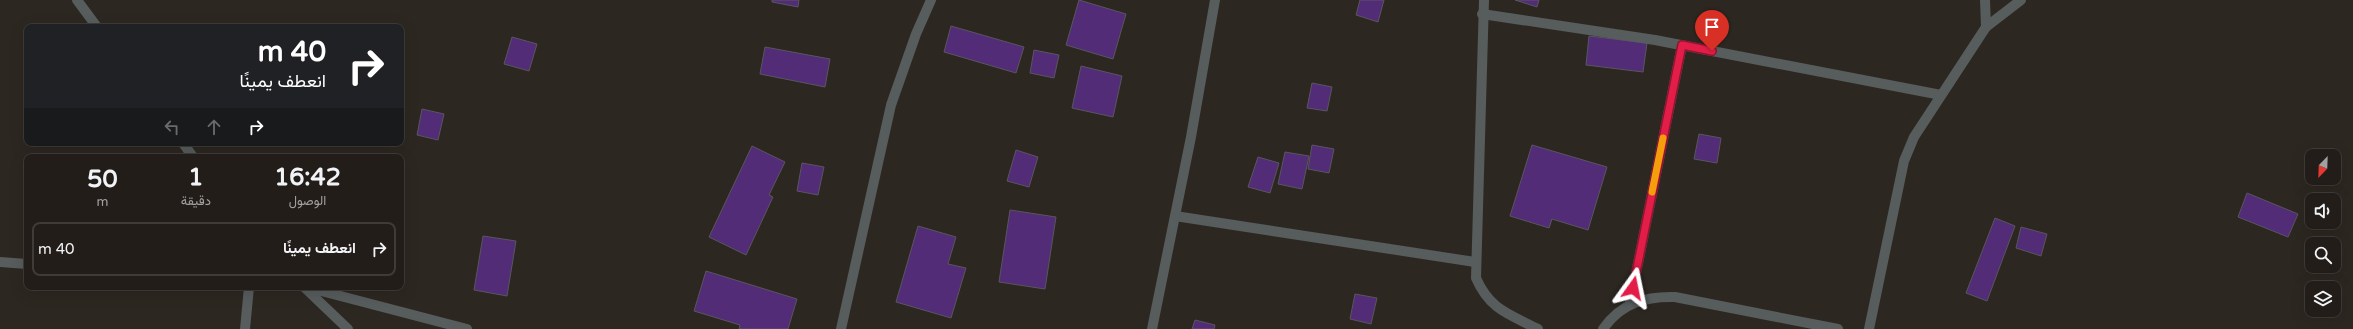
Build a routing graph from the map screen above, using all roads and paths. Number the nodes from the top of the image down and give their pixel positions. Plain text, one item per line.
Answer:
1 (77, 0) edge
2 (931, 0) edge
3 (1215, 0) edge
4 (1484, 0) edge
5 (1985, 0) edge
6 (2021, 0) edge
7 (1482, 14) junction
8 (95, 24) edge
9 (1986, 27) junction
10 (1682, 45) junction
11 (1941, 95) junction
12 (184, 146) edge
13 (191, 154) edge
14 (1175, 216) junction
15 (0, 262) edge
16 (1475, 262) junction
17 (24, 264) edge
18 (249, 290) edge
19 (308, 290) edge
20 (317, 290) edge
21 (1630, 303) junction
22 (245, 329) edge
23 (348, 329) edge
24 (467, 329) edge
25 (841, 329) edge
26 (1152, 329) edge
27 (1538, 329) edge
28 (1604, 329) edge
29 (1838, 329) edge
30 (1869, 329) edge

1 - 8 street
2 - 25 street
3 - 14 street
4 - 7 street
5 - 9 street
6 - 9 street
7 - 10 street
7 - 16 street
9 - 11 street
10 - 11 street
10 - 21 street
11 - 30 street
12 - 13 street
14 - 16 street
14 - 26 street
15 - 17 street
16 - 27 street
18 - 22 street
19 - 23 street
20 - 24 street
21 - 28 street
21 - 29 street

